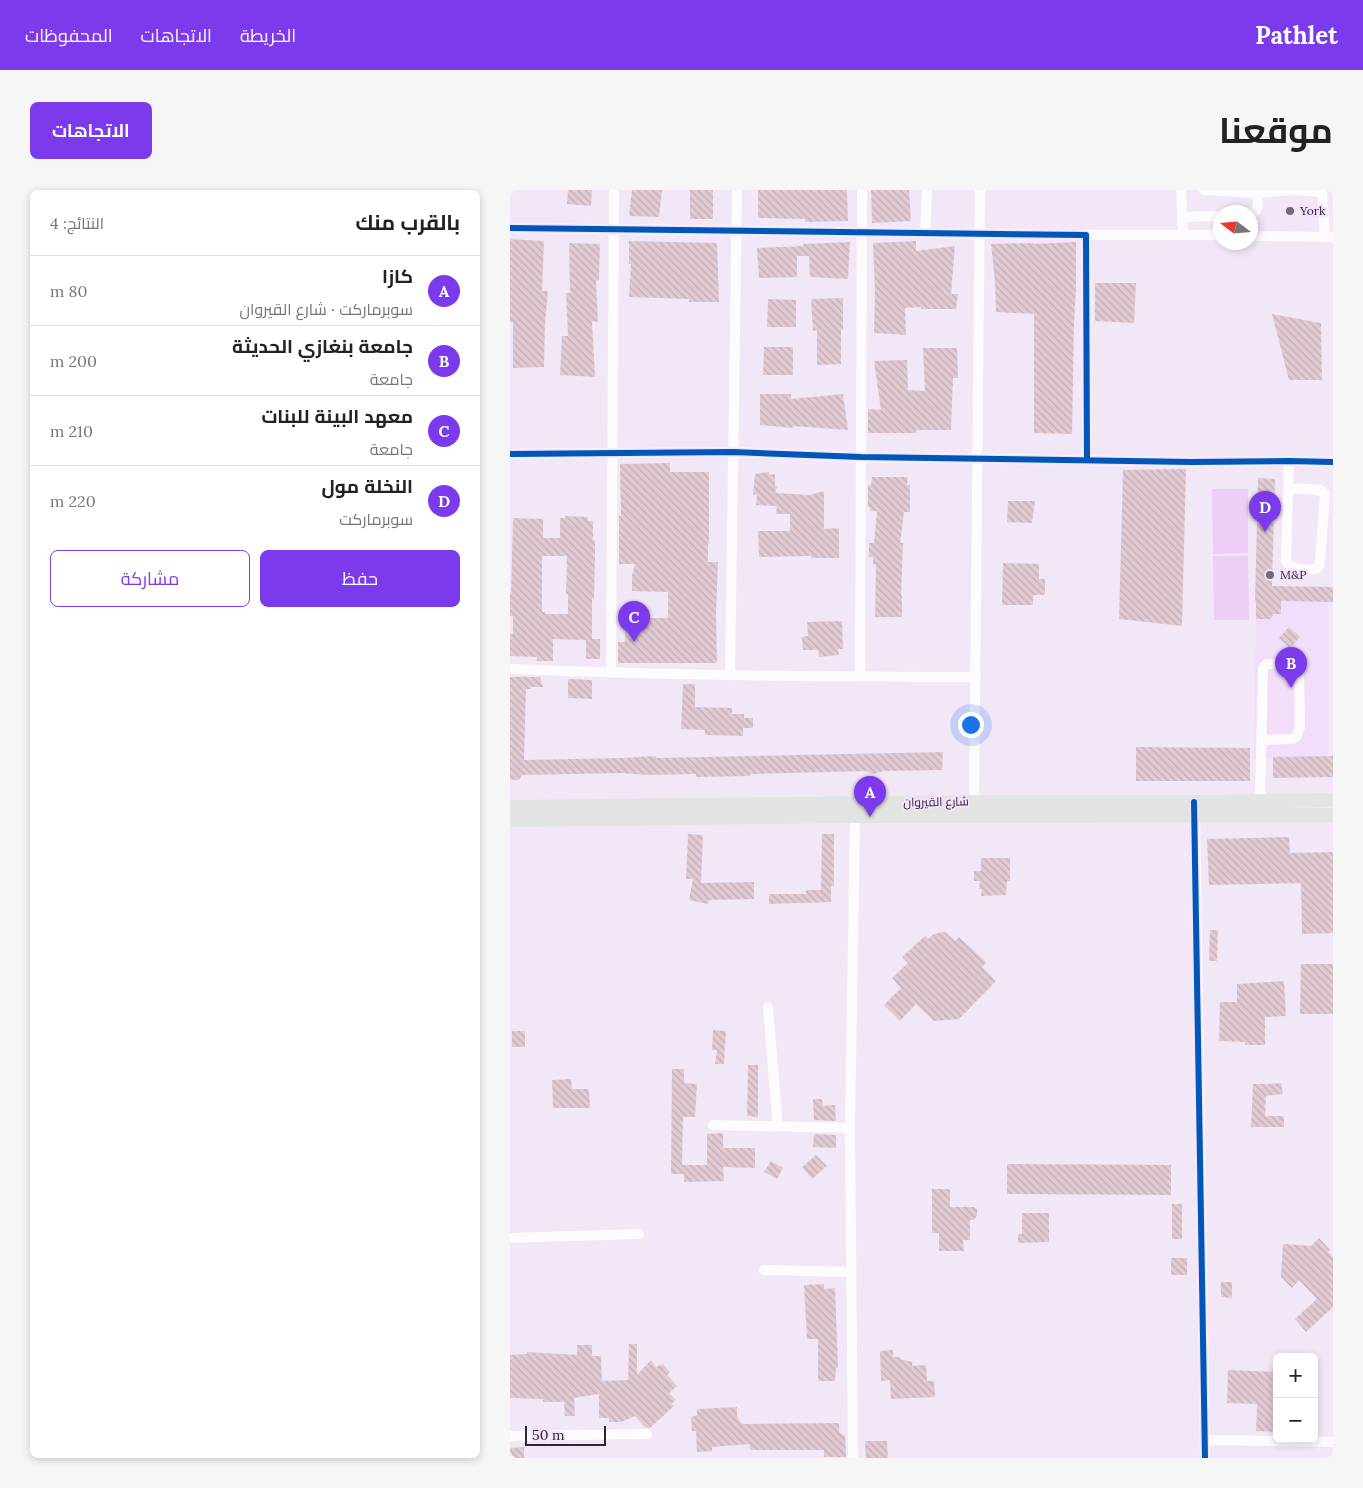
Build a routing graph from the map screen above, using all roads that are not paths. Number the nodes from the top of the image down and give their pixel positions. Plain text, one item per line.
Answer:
1 (614, 190) edge
2 (737, 190) edge
3 (862, 190) edge
4 (927, 190) edge
5 (980, 190) edge
6 (1181, 190) edge
7 (1204, 190) edge
8 (1322, 191) edge
9 (1257, 193) junction
10 (1258, 205) edge
11 (1213, 216) edge
12 (1182, 217) junction
13 (510, 228) edge
14 (614, 228) junction
15 (737, 231) junction
16 (862, 233) junction
17 (925, 233) junction
18 (979, 234) junction
19 (1183, 234) junction
20 (1086, 235) junction
21 (1213, 235) edge
22 (1258, 236) edge
23 (1329, 237) edge
24 (733, 452) junction
25 (612, 453) junction
26 (510, 454) edge
27 (861, 457) junction
28 (977, 458) junction
29 (1087, 460) junction
30 (1289, 461) junction
31 (1333, 462) edge
32 (1288, 488) junction
33 (510, 668) edge
34 (611, 673) junction
35 (730, 674) junction
36 (860, 677) junction
37 (976, 677) junction
38 (1262, 740) junction
39 (1260, 800) junction
40 (1333, 800) edge
41 (974, 802) junction
42 (510, 807) edge
43 (1195, 809) junction
44 (1333, 815) edge
45 (854, 816) junction
46 (510, 820) edge
47 (768, 1007) dead end
48 (713, 1125) dead end
49 (778, 1127) junction
50 (850, 1128) junction
51 (639, 1234) dead end
52 (510, 1238) edge
53 (764, 1270) dead end
54 (851, 1272) junction
55 (647, 1434) dead end
56 (510, 1436) edge
57 (1205, 1440) junction
58 (1333, 1442) edge
59 (853, 1458) edge
60 (1205, 1458) edge

1 - 14 street
2 - 15 street
3 - 16 street
4 - 17 street
5 - 18 street
6 - 12 street
7 - 9 street
8 - 9 street
8 - 23 street
9 - 10 street
11 - 12 street
12 - 19 street
13 - 14 street
14 - 15 street
14 - 25 street
15 - 16 street
15 - 24 street
16 - 17 street
16 - 27 street
17 - 18 street
18 - 20 street
18 - 28 street
19 - 20 street
19 - 21 street
20 - 29 street
22 - 23 street
24 - 25 street
24 - 27 street
24 - 35 street
25 - 26 street
25 - 34 street
27 - 28 street
27 - 36 street
28 - 29 street
28 - 37 street
29 - 30 street
30 - 31 street
30 - 32 street
32 - 32 street
33 - 34 street
34 - 35 street
35 - 36 street
36 - 37 street
37 - 41 street
38 - 38 street
38 - 39 street
39 - 40 main road, شارع القيروان
39 - 43 main road, شارع القيروان
41 - 42 main road, شارع القيروان
41 - 43 main road, شارع القيروان
43 - 44 main road, شارع القيروان
43 - 45 main road, شارع القيروان
43 - 57 street
45 - 46 main road, شارع القيروان
45 - 50 street
47 - 49 street
48 - 49 street
49 - 50 street
50 - 54 street
51 - 52 street
53 - 54 street
54 - 59 street
55 - 56 street
57 - 58 street
57 - 60 street

